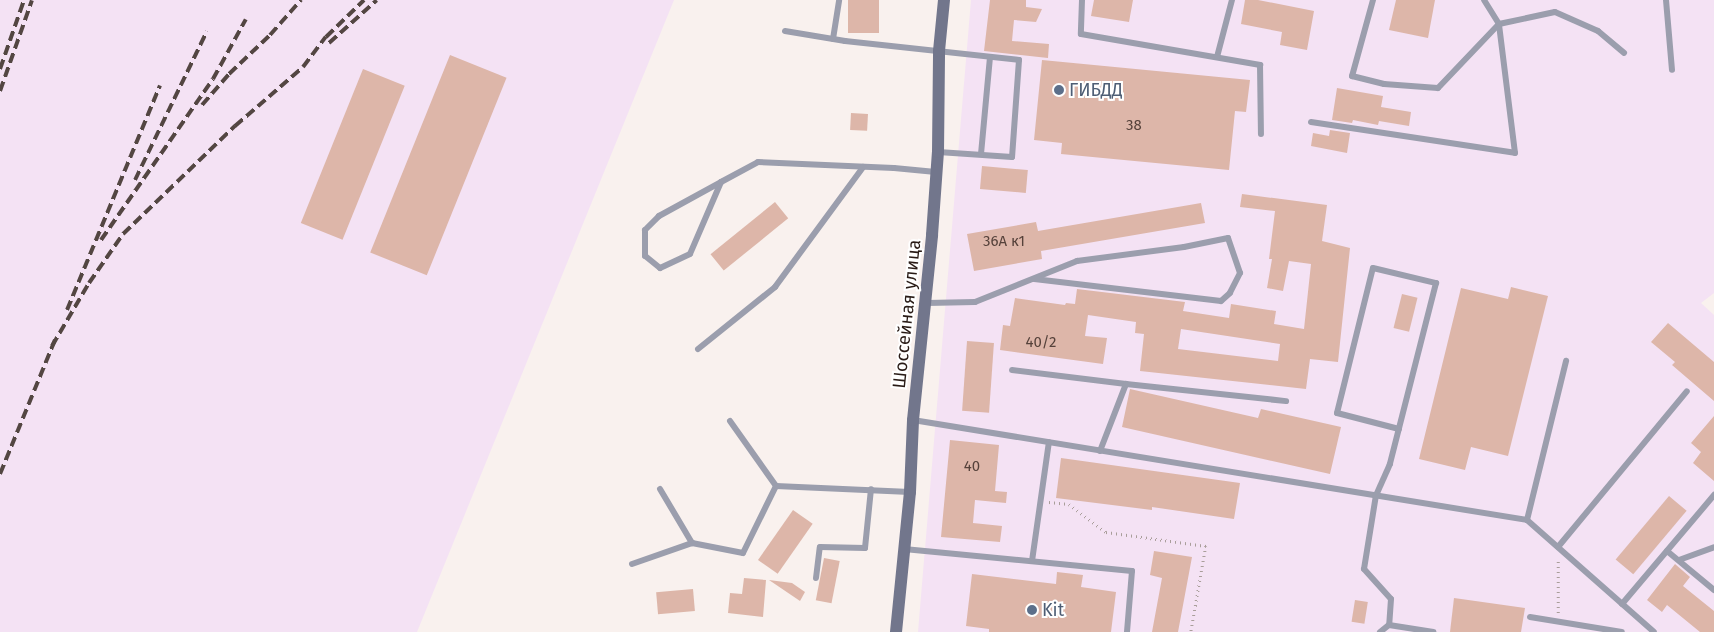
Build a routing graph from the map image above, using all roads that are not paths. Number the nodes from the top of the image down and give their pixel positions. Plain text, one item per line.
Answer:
1 (840, 0) edge
2 (944, 0) edge
3 (1082, 0) edge
4 (1232, 0) edge
5 (1373, 0) edge
6 (1484, 0) edge
7 (1666, 0) edge
8 (1499, 24) junction
9 (785, 31) dead end
10 (833, 39) junction
11 (939, 50) junction
12 (1624, 53) dead end
13 (990, 57) junction
14 (1217, 57) junction
15 (1672, 70) dead end
16 (1311, 122) dead end
17 (1261, 134) dead end
18 (938, 152) junction
19 (981, 154) junction
20 (863, 166) junction
21 (936, 172) junction
22 (721, 182) junction
23 (1034, 278) junction
24 (927, 303) junction
25 (698, 348) dead end
26 (1566, 361) dead end
27 (1012, 370) dead end
28 (1126, 384) junction
29 (1687, 391) dead end
30 (1286, 401) dead end
31 (913, 420) junction
32 (730, 421) dead end
33 (1399, 429) junction
34 (1049, 442) junction
35 (1100, 450) junction
36 (776, 486) junction
37 (660, 489) dead end
38 (871, 489) junction
39 (910, 492) junction
40 (1376, 495) junction
41 (1714, 495) edge
42 (1527, 520) junction
43 (692, 542) junction
44 (1558, 547) junction
45 (1714, 548) edge
46 (904, 549) junction
47 (1667, 551) junction
48 (1679, 560) junction
49 (1032, 561) junction
50 (632, 564) dead end
51 (816, 578) dead end
52 (1714, 590) edge
53 (1622, 604) junction
54 (1530, 617) dead end
55 (1389, 625) junction
56 (896, 632) edge
57 (1127, 632) edge
58 (1380, 632) edge
59 (1433, 632) edge
60 (1622, 632) edge
61 (1654, 632) edge

1 - 10 lane
2 - 11 main road, Шоссейная улица
3 - 14 lane
4 - 14 lane
5 - 8 lane
6 - 8 lane
7 - 15 lane
8 - 12 lane
8 - 16 lane
9 - 10 lane
10 - 11 lane
11 - 13 lane
11 - 18 main road, Шоссейная улица
13 - 19 lane
13 - 19 lane
14 - 17 lane
18 - 19 lane
18 - 21 main road, Шоссейная улица
20 - 21 lane
20 - 22 lane
20 - 25 lane
21 - 24 main road, Шоссейная улица
22 - 22 lane
23 - 23 lane
23 - 24 lane
24 - 31 main road, Шоссейная улица
26 - 42 lane
27 - 28 lane
28 - 30 lane
28 - 35 lane
29 - 44 lane
31 - 34 lane
31 - 39 main road, Шоссейная улица
32 - 36 lane
33 - 33 lane
33 - 40 lane
34 - 35 lane
34 - 49 lane
35 - 40 lane
36 - 38 lane
36 - 43 lane
37 - 43 lane
38 - 39 lane
38 - 51 lane
39 - 46 main road, Шоссейная улица
40 - 42 lane
40 - 55 lane
41 - 47 lane
42 - 44 lane
43 - 50 lane
44 - 53 lane
45 - 48 lane
46 - 49 lane
46 - 56 main road, Шоссейная улица
47 - 48 lane
47 - 53 lane
48 - 52 lane
49 - 57 lane
53 - 61 lane
54 - 60 lane
55 - 58 lane
55 - 59 lane

